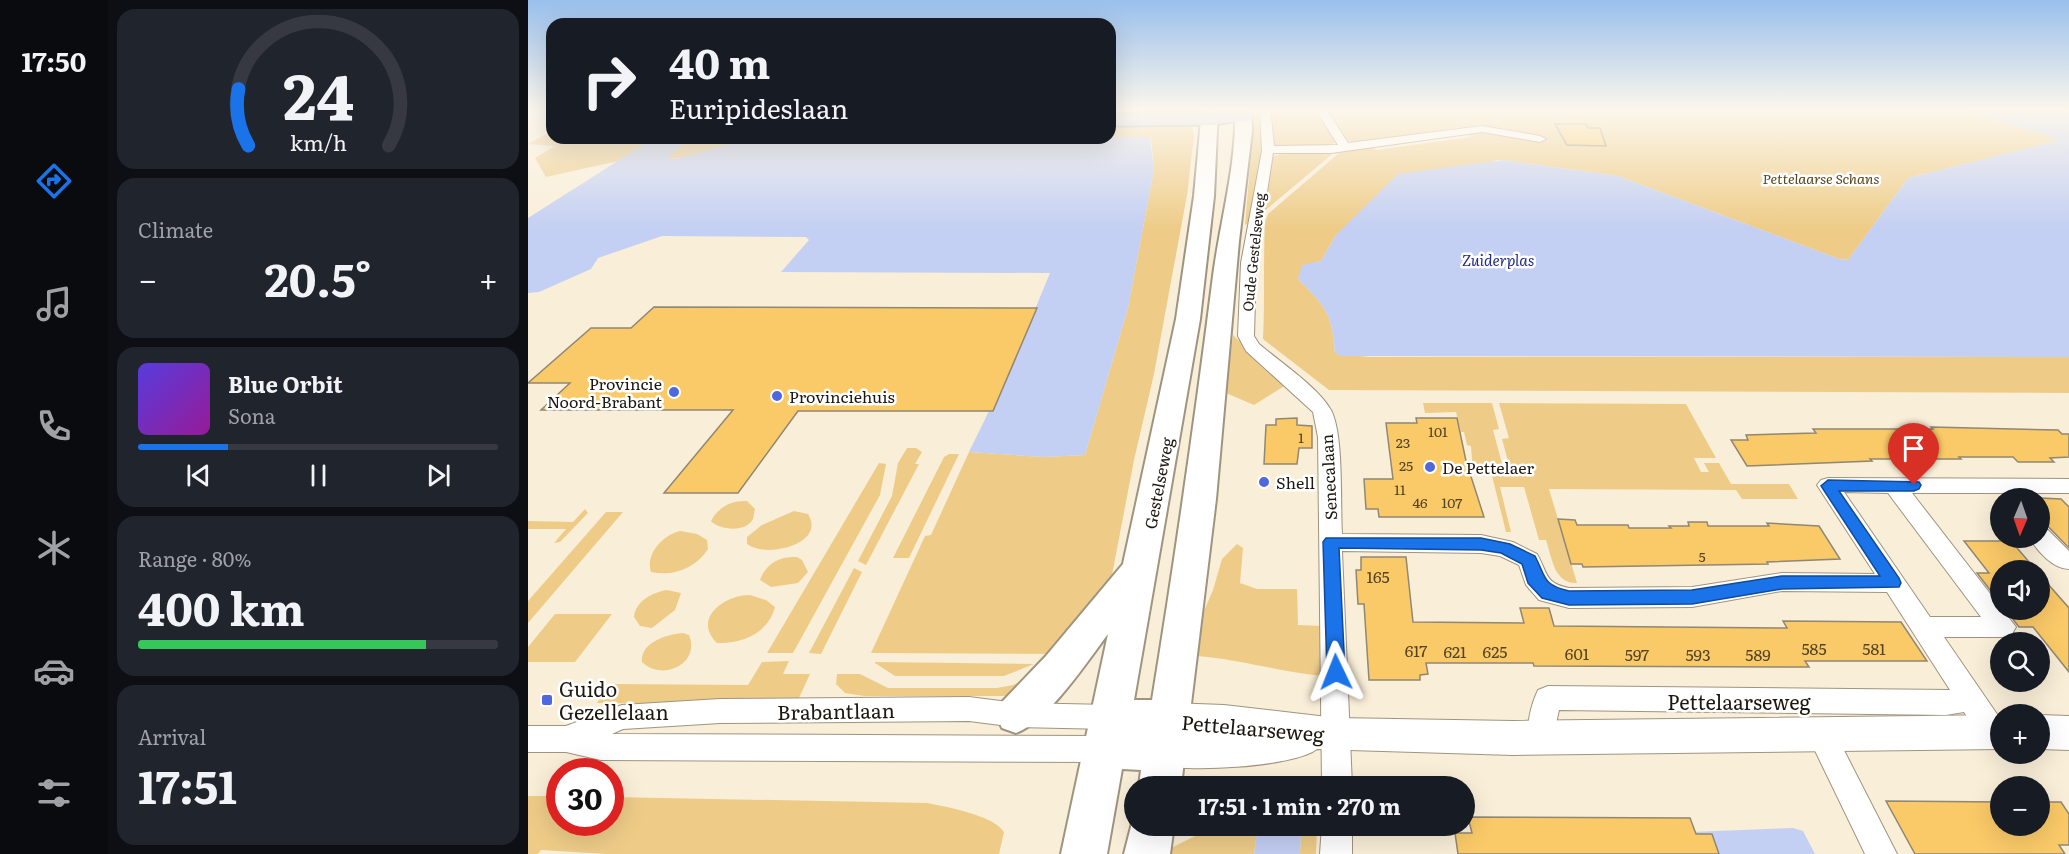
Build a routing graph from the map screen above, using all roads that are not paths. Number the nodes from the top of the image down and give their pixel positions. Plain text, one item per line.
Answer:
1 (1206, 149) edge
2 (1246, 149) edge
3 (1251, 149) edge
4 (1245, 323) joint
5 (1894, 485) junction
6 (2069, 486) edge
7 (2046, 488) edge
8 (1990, 491) edge
9 (1331, 542) junction
10 (2050, 547) edge
11 (2069, 560) edge
12 (1142, 566) junction
13 (1893, 583) junction
14 (1923, 627) junction
15 (1971, 699) junction
16 (1016, 715) junction
17 (1990, 723) edge
18 (1820, 732) junction
19 (1990, 732) edge
20 (2050, 732) edge
21 (1107, 733) junction
22 (2069, 733) edge
23 (1336, 735) junction
24 (1541, 737) junction
25 (528, 739) edge
26 (566, 739) junction
27 (1165, 752) edge
28 (1337, 776) edge
29 (1150, 836) edge
30 (1337, 836) edge
31 (1084, 854) edge
32 (1147, 854) edge
33 (1336, 854) edge
34 (1881, 854) edge

1 - 12 main road, Gestelseweg
2 - 27 main road
3 - 4 street, Oude Gestelseweg
4 - 9 street, Senecalaan
5 - 8 street
5 - 13 street
5 - 14 street
6 - 7 street
9 - 13 street
9 - 23 street, Senecalaan
10 - 11 street
12 - 16 main road
12 - 21 main road, Gestelseweg
13 - 14 street
14 - 15 street
15 - 17 street
15 - 24 street, Pettelaarseweg
16 - 21 street, Brabantlaan
16 - 26 street, Brabantlaan
18 - 19 street, Pettelaarseweg
18 - 24 street, Pettelaarseweg
18 - 34 street
20 - 22 street
21 - 26 street, Brabantlaan
21 - 27 main road
21 - 31 main road, Gestelseweg
23 - 24 street, Pettelaarseweg
23 - 27 street, Pettelaarseweg
23 - 28 street, Senecalaan
25 - 26 street, Brabantlaan
29 - 32 main road
30 - 33 street

